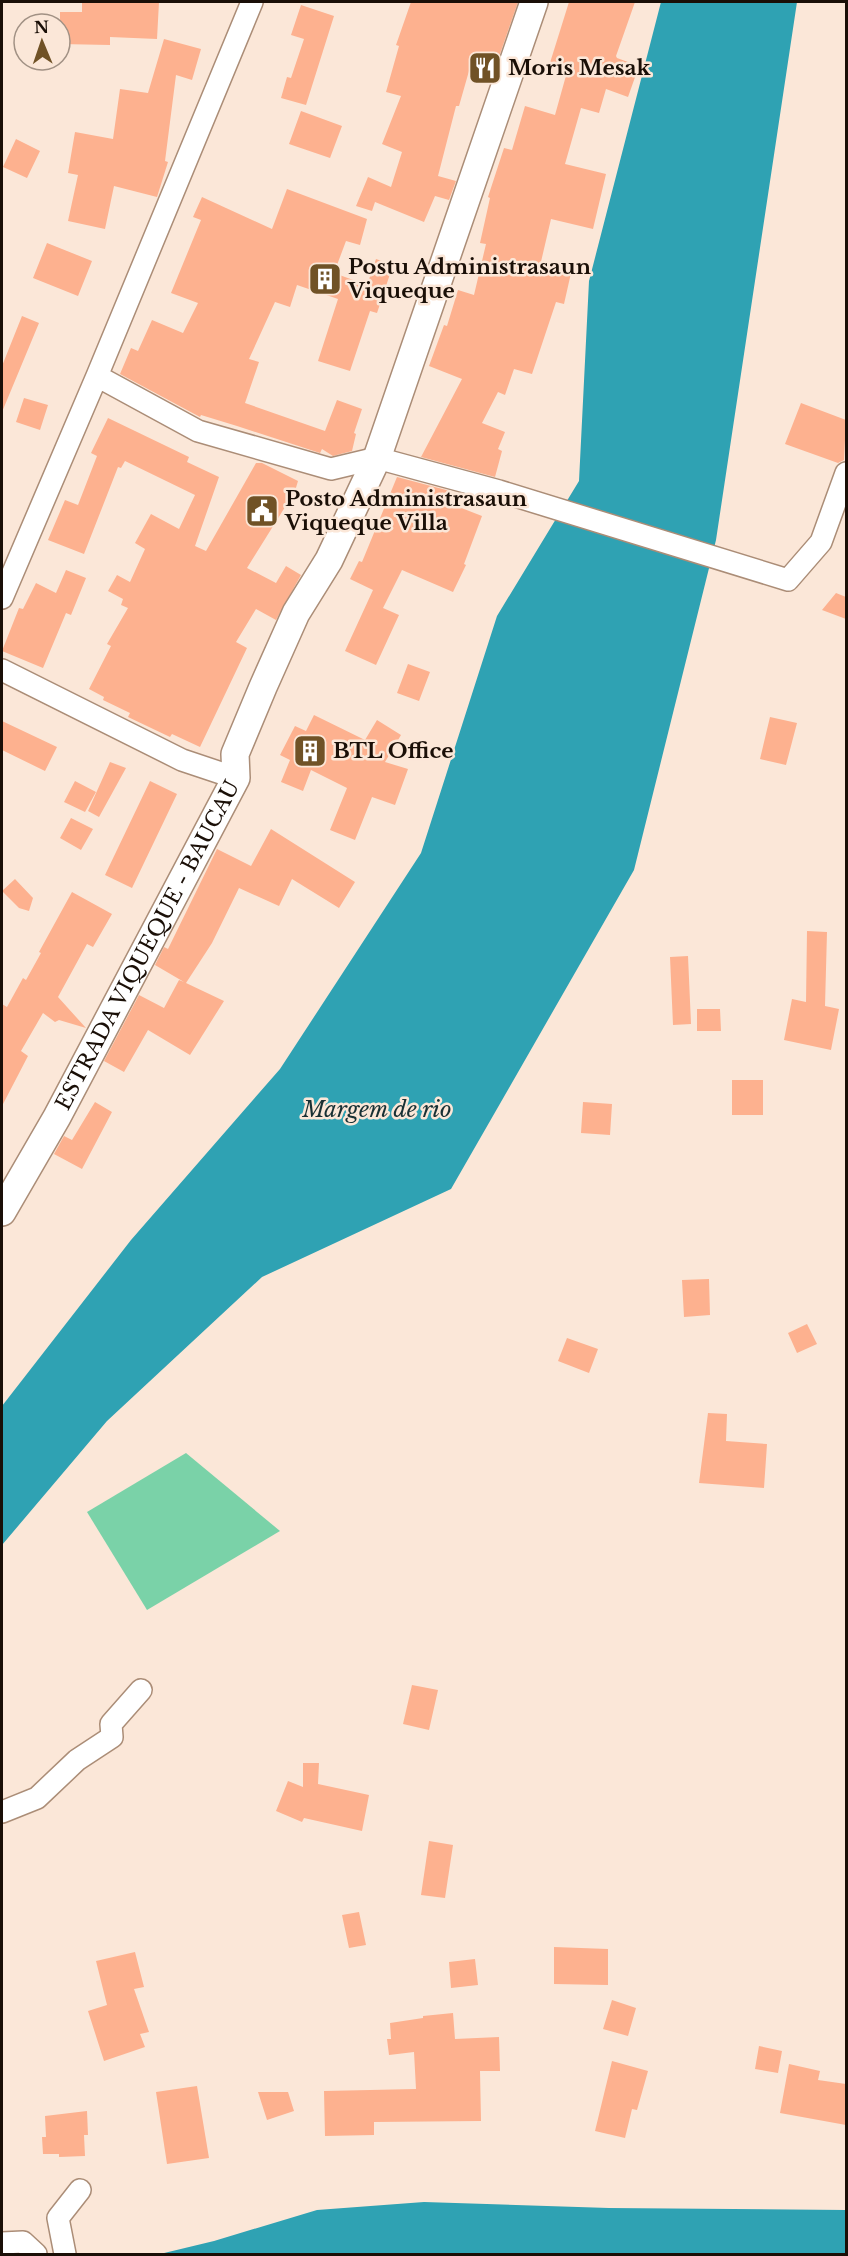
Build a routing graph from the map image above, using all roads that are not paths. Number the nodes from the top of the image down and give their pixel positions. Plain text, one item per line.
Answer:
1 (252, 2) edge
2 (534, 2) edge
3 (97, 376) junction
4 (377, 458) junction
5 (846, 473) edge
6 (2, 598) edge
7 (2, 670) edge
8 (236, 778) junction
9 (2, 1212) edge
10 (141, 1690) dead end
11 (2, 1812) edge
12 (80, 2190) dead end
13 (2, 2243) edge
14 (36, 2254) edge
15 (64, 2254) edge

1 - 3 street
2 - 4 main road, ESTRADA VIQUEQUE - BAUCAU
3 - 4 street
3 - 6 street
4 - 5 street
4 - 8 main road, ESTRADA VIQUEQUE - BAUCAU
7 - 8 street
8 - 9 main road, ESTRADA VIQUEQUE - BAUCAU
10 - 11 street
12 - 15 street
13 - 14 street

